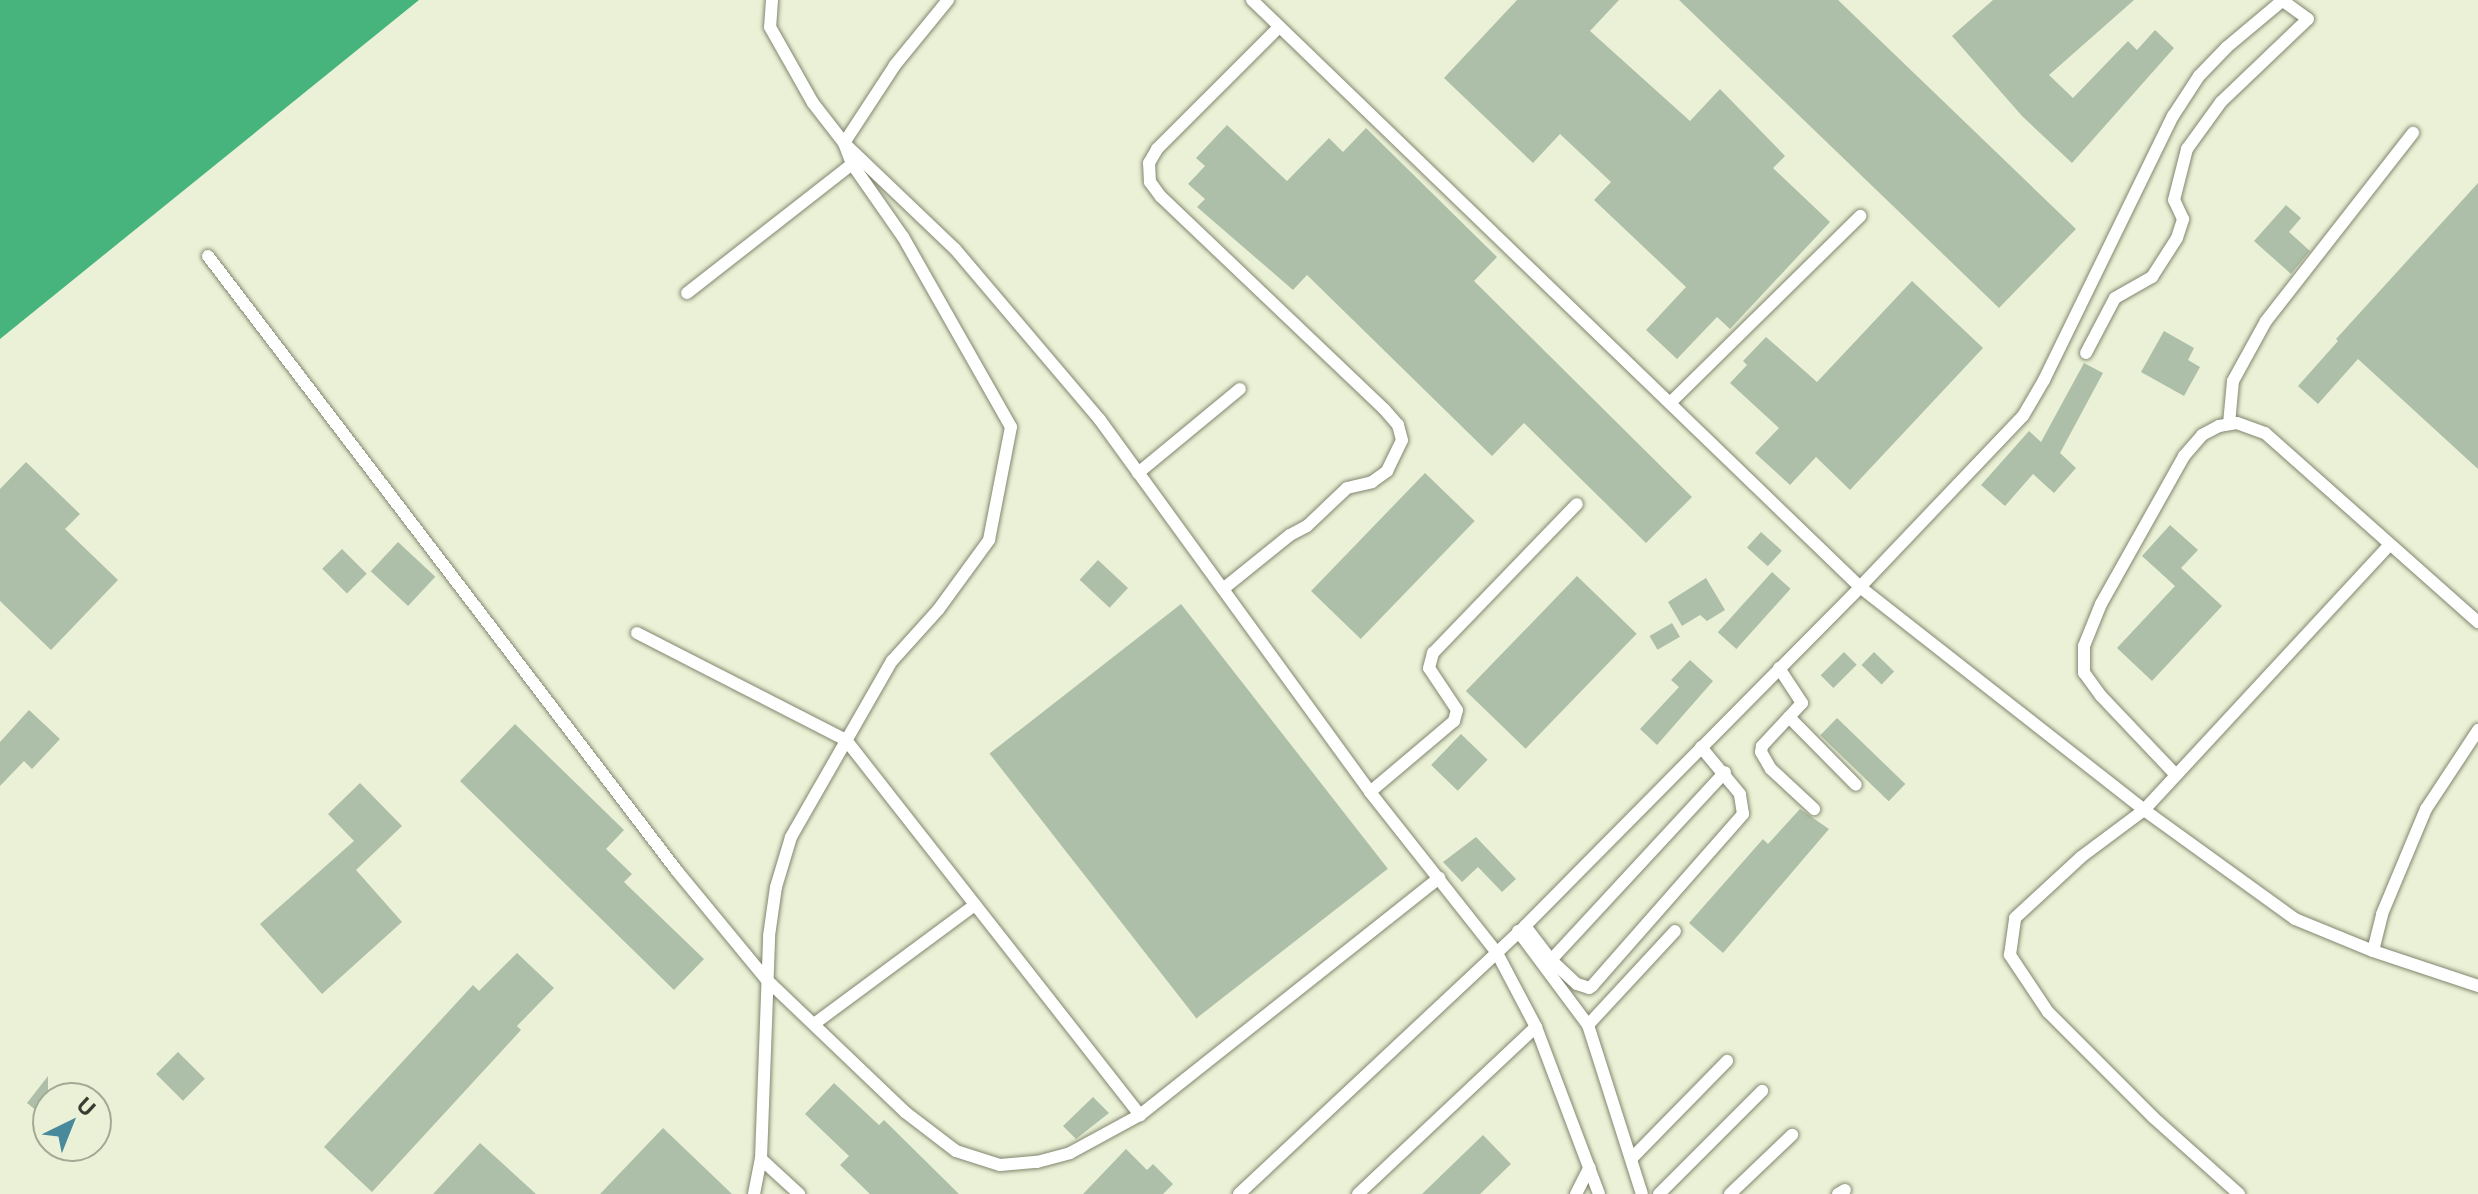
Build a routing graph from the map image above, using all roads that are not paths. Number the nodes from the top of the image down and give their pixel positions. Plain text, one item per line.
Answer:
1 (772, 0) edge
2 (948, 0) edge
3 (1252, 0) edge
4 (2283, 0) edge
5 (1279, 27) junction
6 (2413, 133) dead end
7 (844, 143) junction
8 (852, 164) junction
9 (1860, 216) dead end
10 (208, 256) dead end
11 (687, 293) dead end
12 (2086, 353) dead end
13 (1240, 389) dead end
14 (1670, 403) junction
15 (2229, 424) junction
16 (1138, 473) junction
17 (1577, 504) dead end
18 (2389, 545) junction
19 (1860, 587) junction
20 (1223, 589) junction
21 (2478, 622) edge
22 (637, 633) dead end
23 (1779, 668) junction
24 (1789, 717) junction
25 (2478, 730) edge
26 (846, 740) junction
27 (1701, 747) junction
28 (1725, 772) junction
29 (2176, 775) junction
30 (1856, 785) dead end
31 (1370, 792) junction
32 (1814, 809) dead end
33 (2144, 810) junction
34 (1439, 878) junction
35 (975, 905) junction
36 (1521, 929) junction
37 (1675, 931) dead end
38 (2373, 951) junction
39 (1497, 953) junction
40 (1551, 960) junction
41 (767, 980) junction
42 (2478, 986) edge
43 (814, 1024) junction
44 (1588, 1025) junction
45 (1536, 1027) junction
46 (1727, 1061) dead end
47 (1762, 1091) dead end
48 (1140, 1115) junction
49 (1792, 1135) dead end
50 (1632, 1158) junction
51 (761, 1159) junction
52 (1590, 1167) junction
53 (754, 1194) edge
54 (799, 1194) edge
55 (1239, 1194) edge
56 (1358, 1194) edge
57 (1576, 1194) edge
58 (1599, 1194) edge
59 (1642, 1194) edge
60 (1659, 1194) edge
61 (1730, 1194) edge
62 (2239, 1194) edge

1 - 7 lane
2 - 7 lane
3 - 5 lane
4 - 12 lane
4 - 19 lane
5 - 14 lane
5 - 20 lane
6 - 15 lane
7 - 8 lane
7 - 16 lane
8 - 11 lane
8 - 26 lane
9 - 14 lane
10 - 41 lane
13 - 16 lane
14 - 19 lane
15 - 18 lane
15 - 29 lane
16 - 20 lane
17 - 31 lane
18 - 21 lane
18 - 29 lane
19 - 23 lane
19 - 33 lane
20 - 31 lane
22 - 26 lane
23 - 24 lane
23 - 27 lane
24 - 30 lane
24 - 32 lane
25 - 38 lane
26 - 35 lane
26 - 41 lane
27 - 28 lane
27 - 36 lane
28 - 40 lane
28 - 40 lane
29 - 33 lane
31 - 34 lane
33 - 38 lane
33 - 62 lane
34 - 39 lane
34 - 48 lane
35 - 43 lane
35 - 48 lane
36 - 39 lane
36 - 40 lane
36 - 44 lane
37 - 44 lane
38 - 42 lane
39 - 45 lane
39 - 55 lane
41 - 43 lane
41 - 51 lane
43 - 48 lane
44 - 50 lane
45 - 52 lane
45 - 56 lane
46 - 50 lane
47 - 60 lane
49 - 61 lane
50 - 59 lane
51 - 53 lane
51 - 54 lane
52 - 57 lane
52 - 58 lane

